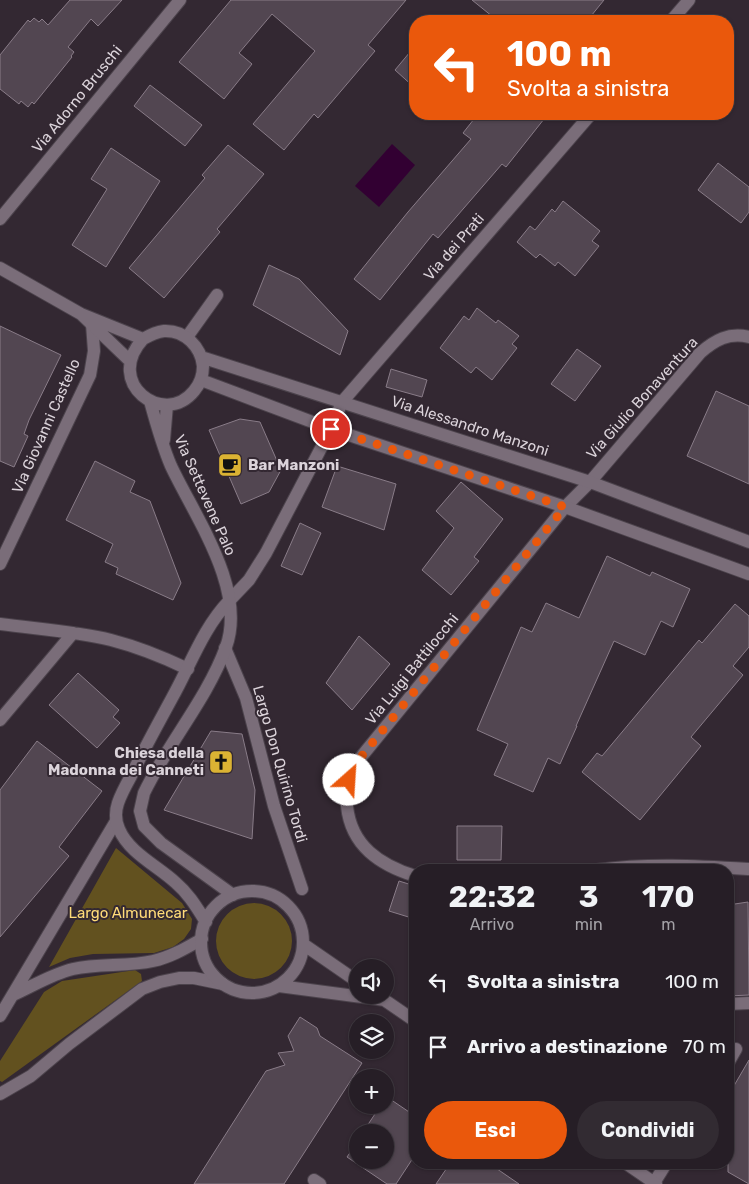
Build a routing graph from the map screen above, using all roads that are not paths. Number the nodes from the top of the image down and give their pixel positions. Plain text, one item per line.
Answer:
1 (180, 0) edge
2 (690, 0) edge
3 (676, 15) edge
4 (586, 120) edge
5 (0, 219) edge
6 (0, 268) edge
7 (217, 294) dead end
8 (81, 314) junction
9 (92, 324) junction
10 (187, 337) junction
11 (749, 337) edge
12 (143, 339) junction
13 (202, 357) junction
14 (130, 361) junction
15 (201, 380) junction
16 (150, 401) junction
17 (342, 402) junction
18 (167, 405) junction
19 (331, 429) junction
20 (164, 448) junction
21 (590, 482) junction
22 (565, 507) junction
23 (749, 542) edge
24 (0, 564) edge
25 (749, 574) edge
26 (229, 601) junction
27 (0, 624) edge
28 (73, 633) junction
29 (225, 648) junction
30 (188, 669) junction
31 (0, 720) edge
32 (116, 821) junction
33 (734, 868) edge
34 (749, 869) edge
35 (409, 874) edge
36 (302, 889) dead end
37 (233, 895) junction
38 (206, 922) junction
39 (202, 939) junction
40 (303, 944) junction
41 (349, 976) edge
42 (223, 984) junction
43 (278, 986) junction
44 (349, 994) edge
45 (13, 996) junction
46 (749, 1003) edge
47 (390, 1004) edge
48 (734, 1004) edge
49 (0, 1016) edge
50 (409, 1017) edge
51 (736, 1049) dead end
52 (734, 1052) edge
53 (0, 1094) edge
54 (634, 1169) edge
55 (663, 1169) edge
56 (655, 1183) edge

1 - 5 street, Via Adorno Bruschi
2 - 3 street
4 - 17 street, Via dei Prati
6 - 8 street
7 - 10 street
8 - 9 street
8 - 12 street
9 - 14 street
9 - 24 street, Via Giovanni Castello
10 - 12 street
10 - 13 street
11 - 21 street, Via Giulio Bonaventura
12 - 14 street
13 - 15 street
13 - 17 street, Via Alessandro Manzoni
14 - 16 street, Via Settevene Palo
15 - 18 street
15 - 19 street
16 - 18 street
16 - 20 street, Via Settevene Palo
17 - 19 street, Via dei Prati
17 - 21 street, Via Alessandro Manzoni
18 - 20 street
19 - 22 street
19 - 26 street, Via dei Prati
20 - 26 street, Via Settevene Palo
21 - 22 street, Via Luigi Battilocchi
21 - 23 street, Via Alessandro Manzoni
22 - 25 street
22 - 35 street, Via Luigi Battilocchi
26 - 29 street, Via Settevene Palo
26 - 30 street
27 - 28 street
28 - 30 street
28 - 31 street
29 - 36 street, Largo Don Quirino Tordi
29 - 37 street, Via Settevene Palo
30 - 32 street
32 - 38 street
32 - 45 street
33 - 34 street
37 - 38 street
37 - 40 street
38 - 39 street
39 - 42 street
39 - 45 street
40 - 41 street
40 - 43 street
42 - 43 street
42 - 53 street
43 - 44 street
45 - 49 street
46 - 48 street
47 - 50 street
51 - 52 street
54 - 56 street
55 - 56 street

